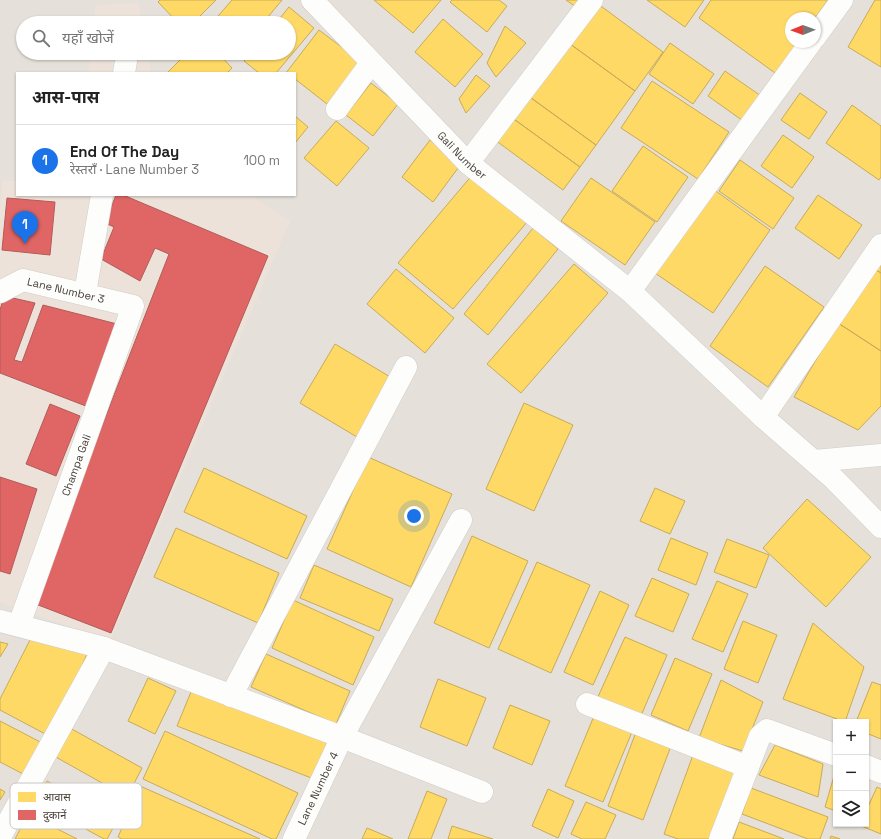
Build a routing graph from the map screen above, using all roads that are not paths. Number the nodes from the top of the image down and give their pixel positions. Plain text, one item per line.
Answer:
1 (312, 0) edge
2 (592, 0) edge
3 (842, 0) edge
4 (821, 29) edge
5 (807, 48) edge
6 (371, 63) junction
7 (337, 109) dead end
8 (468, 163) junction
9 (102, 196) edge
10 (881, 245) edge
11 (630, 291) junction
12 (0, 292) edge
13 (85, 293) junction
14 (133, 306) joint
15 (406, 367) dead end
16 (763, 417) junction
17 (881, 455) edge
18 (814, 461) junction
19 (461, 520) dead end
20 (881, 527) edge
21 (10, 623) edge
22 (104, 648) junction
23 (231, 696) junction
24 (587, 704) dead end
25 (342, 737) junction
26 (833, 754) edge
27 (748, 766) junction
28 (869, 767) edge
29 (881, 772) edge
30 (30, 783) edge
31 (482, 792) dead end
32 (10, 819) edge
33 (0, 837) edge
34 (294, 839) edge
35 (720, 839) edge

1 - 6 street, Gali Number
2 - 8 street
3 - 4 street
5 - 11 street
6 - 7 street
6 - 8 street, Gali Number
8 - 11 street, Gali Number
9 - 13 street
10 - 16 street
11 - 16 street, Gali Number
12 - 13 street, Lane Number 3
13 - 14 street, Lane Number 3
14 - 21 street, Champa Gali
15 - 23 street
16 - 18 street, Gali Number
17 - 18 street
18 - 20 street, Gali Number
19 - 25 street, Lane Number 4
21 - 22 street
22 - 23 street
22 - 30 street
23 - 25 street
24 - 27 street
25 - 31 street
25 - 34 street, Lane Number 4
26 - 27 street
27 - 35 street
28 - 29 street
32 - 33 street

